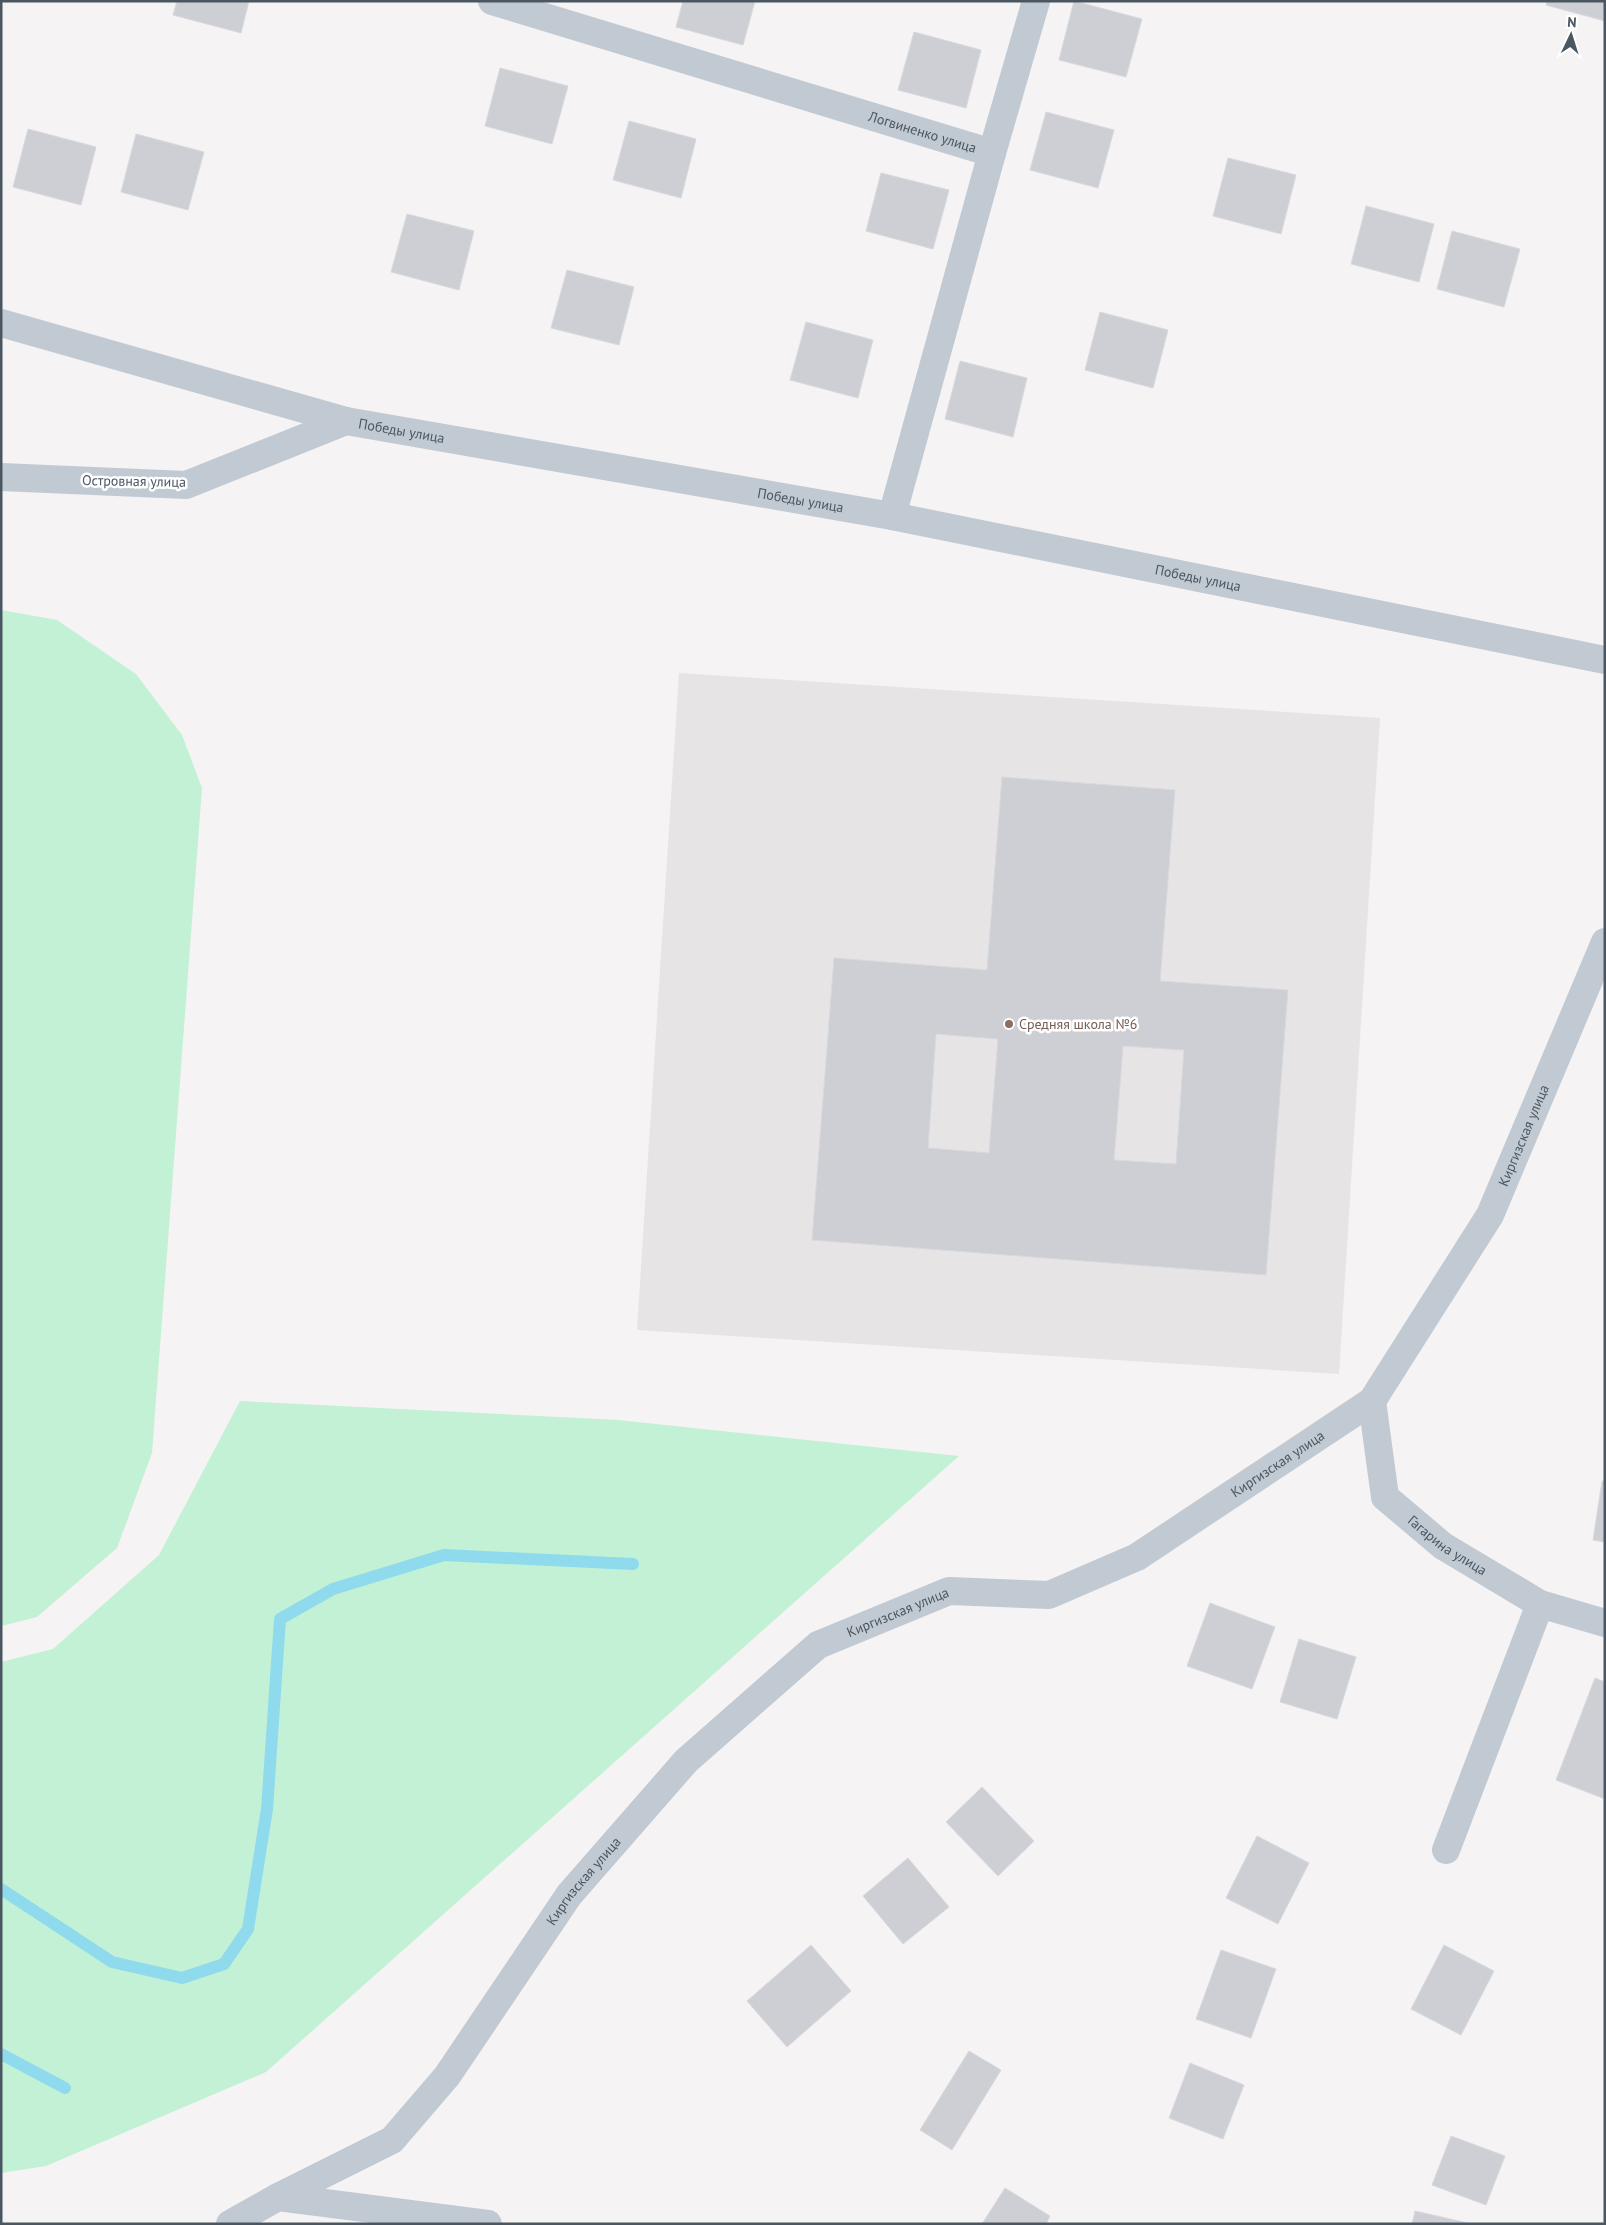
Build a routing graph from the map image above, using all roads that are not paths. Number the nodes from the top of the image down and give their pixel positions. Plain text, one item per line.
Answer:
1 (492, 1) edge
2 (1036, 1) edge
3 (992, 153) junction
4 (1, 323) edge
5 (346, 421) junction
6 (1, 477) edge
7 (892, 516) junction
8 (1605, 660) edge
9 (1605, 942) edge
10 (1372, 1401) junction
11 (1540, 1604) junction
12 (1605, 1623) edge
13 (1446, 1850) dead end
14 (278, 2197) junction
15 (230, 2224) edge
16 (488, 2224) edge

1 - 3 street, Логвиненко улица
2 - 3 street
3 - 7 street, Логвиненко улица
4 - 5 street, Победы улица
5 - 6 street, Островная улица
5 - 7 street, Победы улица
7 - 8 street, Победы улица
9 - 10 street, Киргизская улица
10 - 11 street, Гагарина улица
10 - 14 street, Киргизская улица
11 - 12 street, Гагарина улица
11 - 13 street
14 - 15 street, Киргизская улица
14 - 16 street

